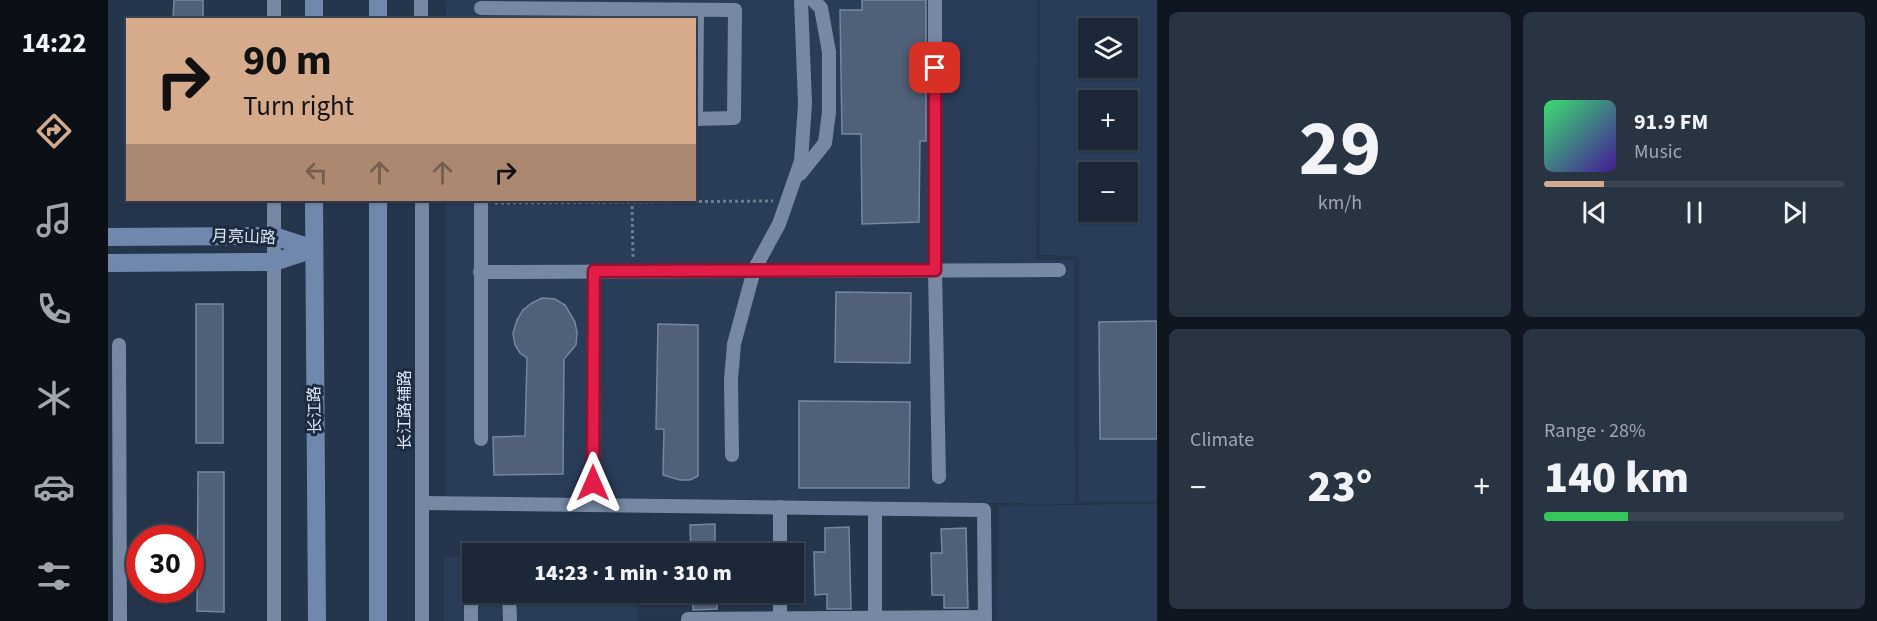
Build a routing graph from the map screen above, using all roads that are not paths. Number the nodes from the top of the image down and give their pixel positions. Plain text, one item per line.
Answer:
1 (274, 0) edge
2 (314, 0) edge
3 (378, 0) edge
4 (421, 0) edge
5 (801, 0) edge
6 (813, 0) edge
7 (935, 0) edge
8 (481, 9) edge
9 (697, 10) junction
10 (536, 14) edge
11 (579, 14) edge
12 (618, 14) edge
13 (656, 14) edge
14 (274, 18) edge
15 (314, 18) edge
16 (378, 18) edge
17 (421, 18) edge
18 (696, 64) edge
19 (696, 119) edge
20 (793, 182) junction
21 (274, 201) edge
22 (314, 201) edge
23 (378, 201) edge
24 (422, 201) edge
25 (481, 201) edge
26 (274, 236) junction
27 (108, 237) edge
28 (314, 249) junction
29 (274, 262) junction
30 (108, 263) edge
31 (754, 270) junction
32 (935, 270) junction
33 (1059, 270) dead end
34 (594, 271) junction
35 (480, 272) junction
36 (119, 345) dead end
37 (481, 439) dead end
38 (732, 455) dead end
39 (939, 477) dead end
40 (593, 483) dead end
41 (422, 503) junction
42 (780, 507) junction
43 (875, 508) junction
44 (780, 543) edge
45 (471, 603) edge
46 (509, 603) edge
47 (780, 603) edge
48 (875, 618) junction
49 (688, 619) dead end
50 (985, 619) edge
51 (780, 620) edge
52 (120, 621) edge
53 (274, 621) edge
54 (317, 621) edge
55 (378, 621) edge
56 (423, 621) edge
57 (471, 621) edge
58 (510, 621) edge

1 - 14 street
2 - 15 main road
3 - 16 main road
4 - 17 street
5 - 20 street
6 - 20 street
7 - 32 street
8 - 10 street
9 - 13 street
9 - 18 street
9 - 19 street
10 - 11 street
11 - 12 street
12 - 13 street
20 - 31 street
21 - 26 street
22 - 28 main road, 长江路
23 - 55 main road
24 - 41 street, 长江路辅路
25 - 35 street
26 - 27 main road, 月亮山路
26 - 28 main road, 月亮山路
26 - 29 street
28 - 29 main road, 月亮山路
28 - 54 main road, 长江路
29 - 30 main road, 月亮山路
29 - 53 street
31 - 32 street
31 - 34 street
31 - 38 street
32 - 33 street
32 - 39 street
34 - 35 street
34 - 40 street
35 - 37 street
36 - 52 street
41 - 42 street
41 - 56 street, 长江路辅路
42 - 43 street
42 - 44 street
43 - 48 street
43 - 50 street
45 - 57 street
46 - 58 street
47 - 51 street
48 - 50 street
48 - 51 street
49 - 51 street

